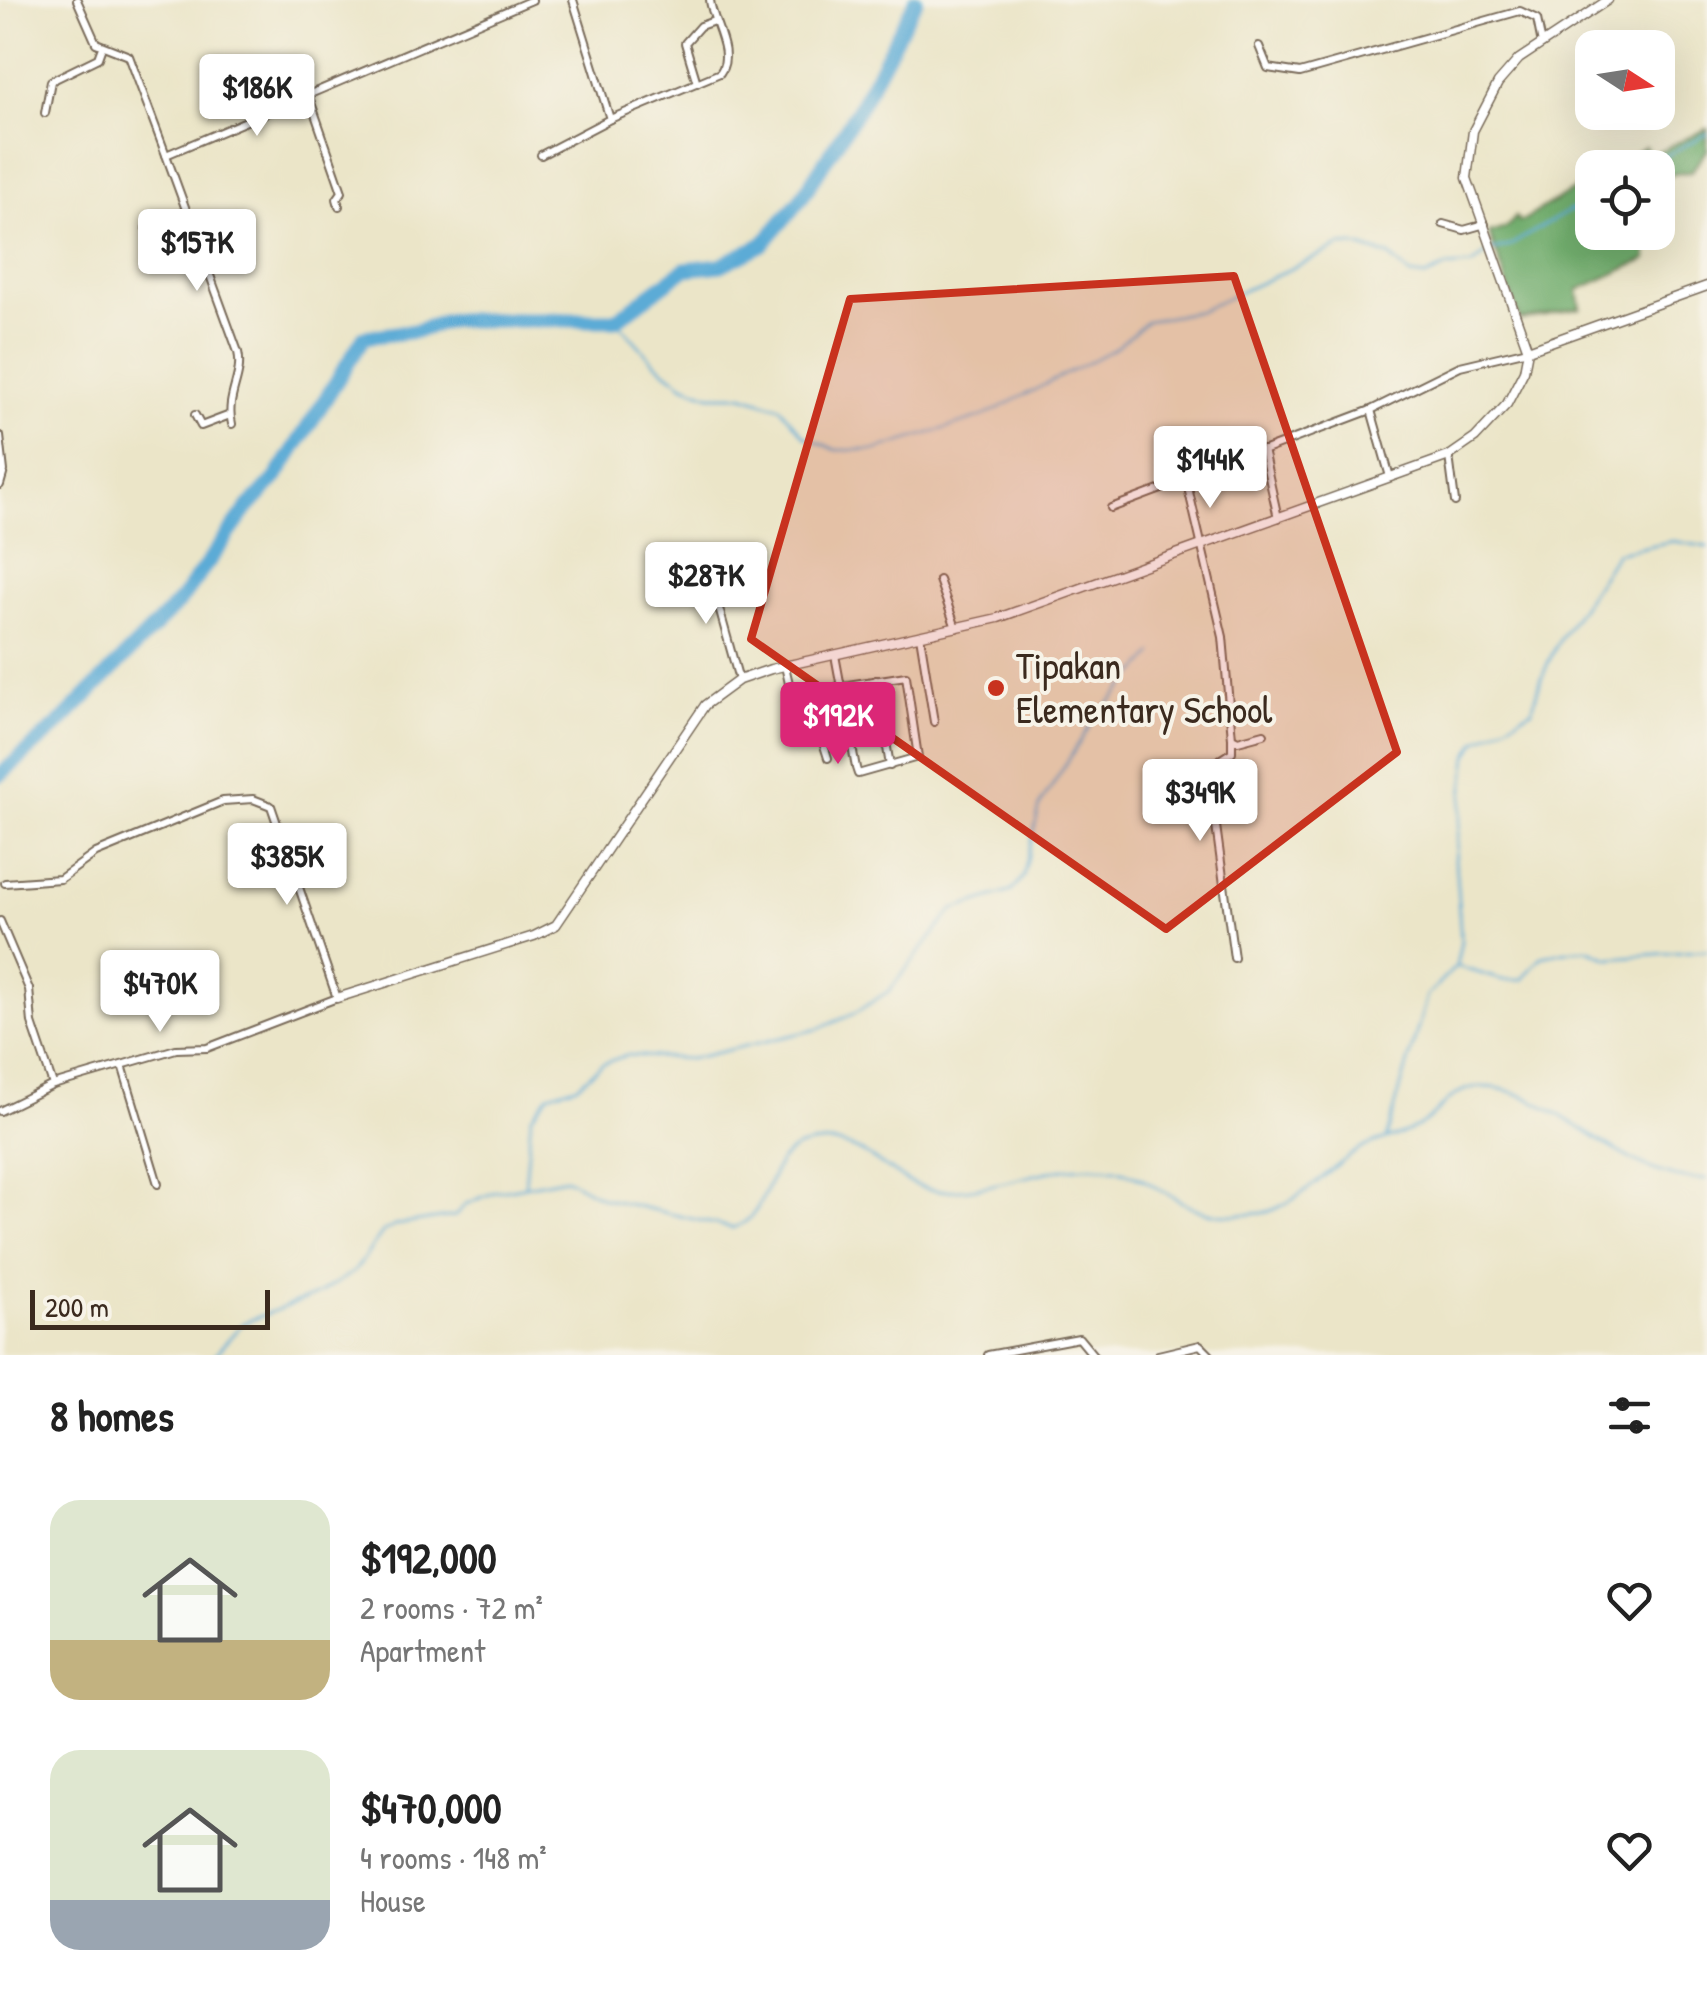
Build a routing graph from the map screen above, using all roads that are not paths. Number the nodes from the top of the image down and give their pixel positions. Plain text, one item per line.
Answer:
1 (77, 0) edge
2 (532, 0) edge
3 (573, 0) edge
4 (710, 0) edge
5 (1608, 0) edge
6 (714, 20) junction
7 (1542, 44) junction
8 (1259, 46) dead end
9 (102, 47) junction
10 (697, 82) junction
11 (308, 94) junction
12 (45, 112) dead end
13 (610, 119) junction
14 (166, 155) junction
15 (541, 155) dead end
16 (339, 206) dead end
17 (186, 210) junction
18 (1443, 224) dead end
19 (1486, 224) junction
20 (146, 228) dead end
21 (1707, 286) edge
22 (1528, 350) junction
23 (1371, 410) junction
24 (195, 416) dead end
25 (0, 436) edge
26 (1264, 450) junction
27 (1449, 456) junction
28 (1390, 477) junction
29 (1186, 480) junction
30 (0, 486) edge
31 (1455, 502) dead end
32 (1111, 508) dead end
33 (1278, 520) junction
34 (1200, 549) junction
35 (707, 565) dead end
36 (939, 580) dead end
37 (956, 628) junction
38 (920, 636) junction
39 (836, 655) junction
40 (785, 666) junction
41 (739, 680) junction
42 (876, 680) junction
43 (841, 686) junction
44 (934, 722) dead end
45 (1264, 734) dead end
46 (1232, 738) junction
47 (828, 758) dead end
48 (890, 766) junction
49 (5, 883) dead end
50 (0, 921) edge
51 (1234, 958) dead end
52 (336, 998) junction
53 (122, 1065) junction
54 (53, 1085) junction
55 (0, 1111) edge
56 (158, 1184) dead end
57 (988, 1355) edge
58 (1093, 1355) edge
59 (1158, 1355) edge
60 (1210, 1355) edge

1 - 9 street
2 - 11 street
3 - 13 street
4 - 6 street
5 - 7 street
6 - 10 street
6 - 10 street
7 - 8 street
7 - 19 street
9 - 12 street
9 - 14 street
10 - 13 street
11 - 14 street
11 - 16 street
13 - 15 street
14 - 17 street
17 - 20 street
17 - 24 street
18 - 19 street
19 - 22 street
21 - 22 street
22 - 23 street
22 - 27 street
23 - 26 street
23 - 28 street
25 - 30 street
26 - 29 street
26 - 33 street
27 - 28 street
27 - 31 street
28 - 33 street
29 - 32 street
29 - 34 street
33 - 34 street
34 - 37 street
34 - 46 street
35 - 41 street
36 - 37 street
37 - 38 street
38 - 39 street
38 - 44 street
39 - 40 street
39 - 43 street
40 - 41 street
40 - 47 street
41 - 52 street
42 - 43 street
42 - 48 street
42 - 48 street
43 - 48 street
45 - 46 street
46 - 51 street
49 - 52 street
50 - 54 street
52 - 53 street
53 - 54 street
53 - 56 street
54 - 55 street
57 - 58 street
59 - 60 street

